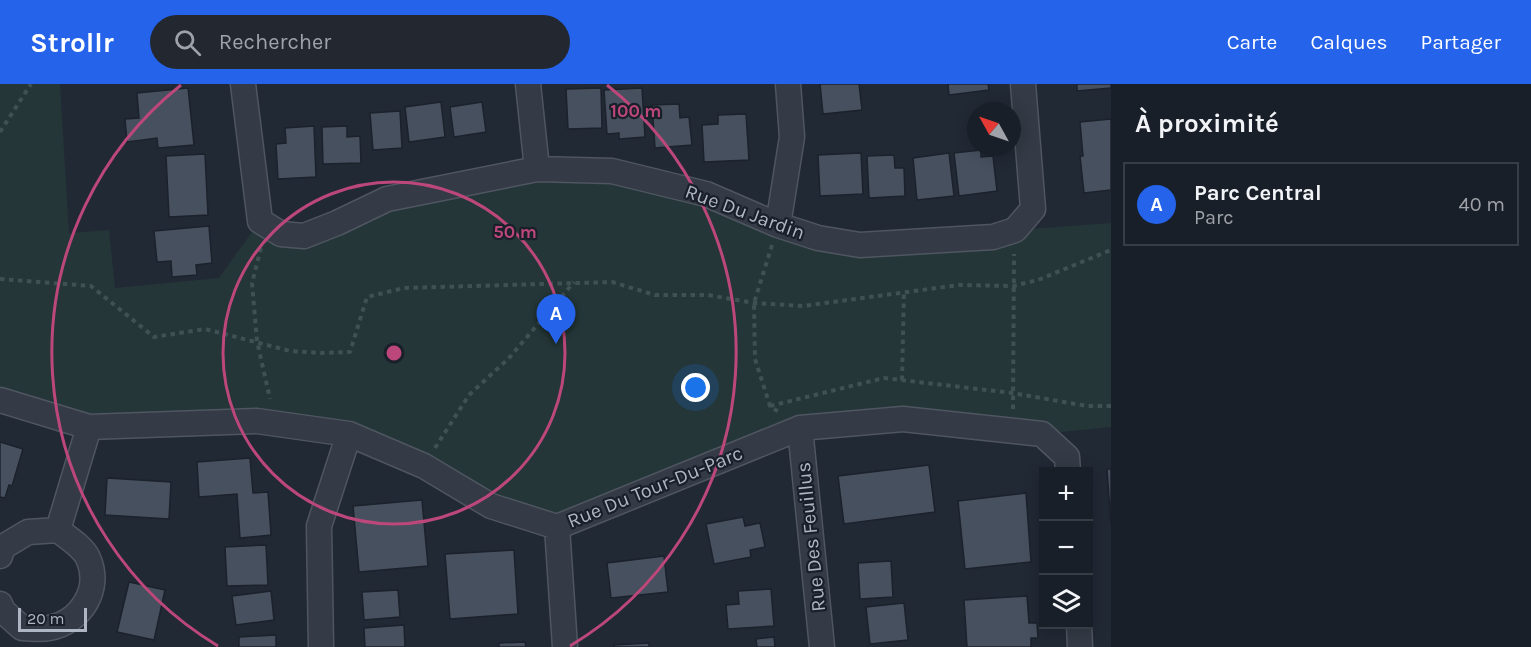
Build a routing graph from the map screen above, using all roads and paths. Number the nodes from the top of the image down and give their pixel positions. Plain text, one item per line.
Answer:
1 (31, 84) edge
2 (243, 84) edge
3 (528, 84) edge
4 (788, 84) edge
5 (1023, 84) edge
6 (0, 132) edge
7 (537, 169) junction
8 (778, 225) junction
9 (267, 226) junction
10 (1015, 230) junction
11 (1111, 250) edge
12 (0, 279) edge
13 (574, 282) junction
14 (1013, 286) junction
15 (904, 291) junction
16 (754, 303) junction
17 (257, 341) junction
18 (902, 380) junction
19 (1012, 393) junction
20 (0, 399) edge
21 (770, 406) junction
22 (1111, 406) edge
23 (276, 424) junction
24 (89, 428) junction
25 (800, 428) junction
26 (1013, 431) junction
27 (349, 434) junction
28 (424, 466) junction
29 (1068, 467) edge
30 (557, 527) junction
31 (58, 530) junction
32 (0, 556) edge
33 (0, 604) edge
34 (1079, 629) edge
35 (321, 647) edge
36 (566, 647) edge
37 (822, 647) edge
38 (1080, 647) edge

1 - 6 path
2 - 9 street
3 - 7 street
4 - 8 street
5 - 10 street
7 - 8 street, Rue Du Jardin
7 - 9 street, Rue Du Jardin
8 - 10 street, Rue Du Jardin
8 - 16 path
9 - 17 path
10 - 14 path
11 - 14 path
12 - 17 path
13 - 16 path
13 - 17 path
13 - 28 path
14 - 15 path
14 - 19 path
15 - 16 path
15 - 18 path
16 - 21 path
17 - 23 path
18 - 19 path
18 - 21 path
19 - 22 path
19 - 26 path
20 - 24 street, Rue Du Tour-Du-Parc
21 - 25 path
23 - 24 street, Rue Du Tour-Du-Parc
23 - 27 street, Rue Du Tour-Du-Parc
24 - 31 street
25 - 26 street, Rue Du Tour-Du-Parc
25 - 30 street, Rue Du Tour-Du-Parc
25 - 37 street, Rue Des Feuillus
26 - 29 street, Rue Du Tour-Du-Parc
27 - 28 street, Rue Du Tour-Du-Parc
27 - 35 street
28 - 30 street, Rue Du Tour-Du-Parc
30 - 36 street
31 - 32 street
31 - 33 street
34 - 38 street

